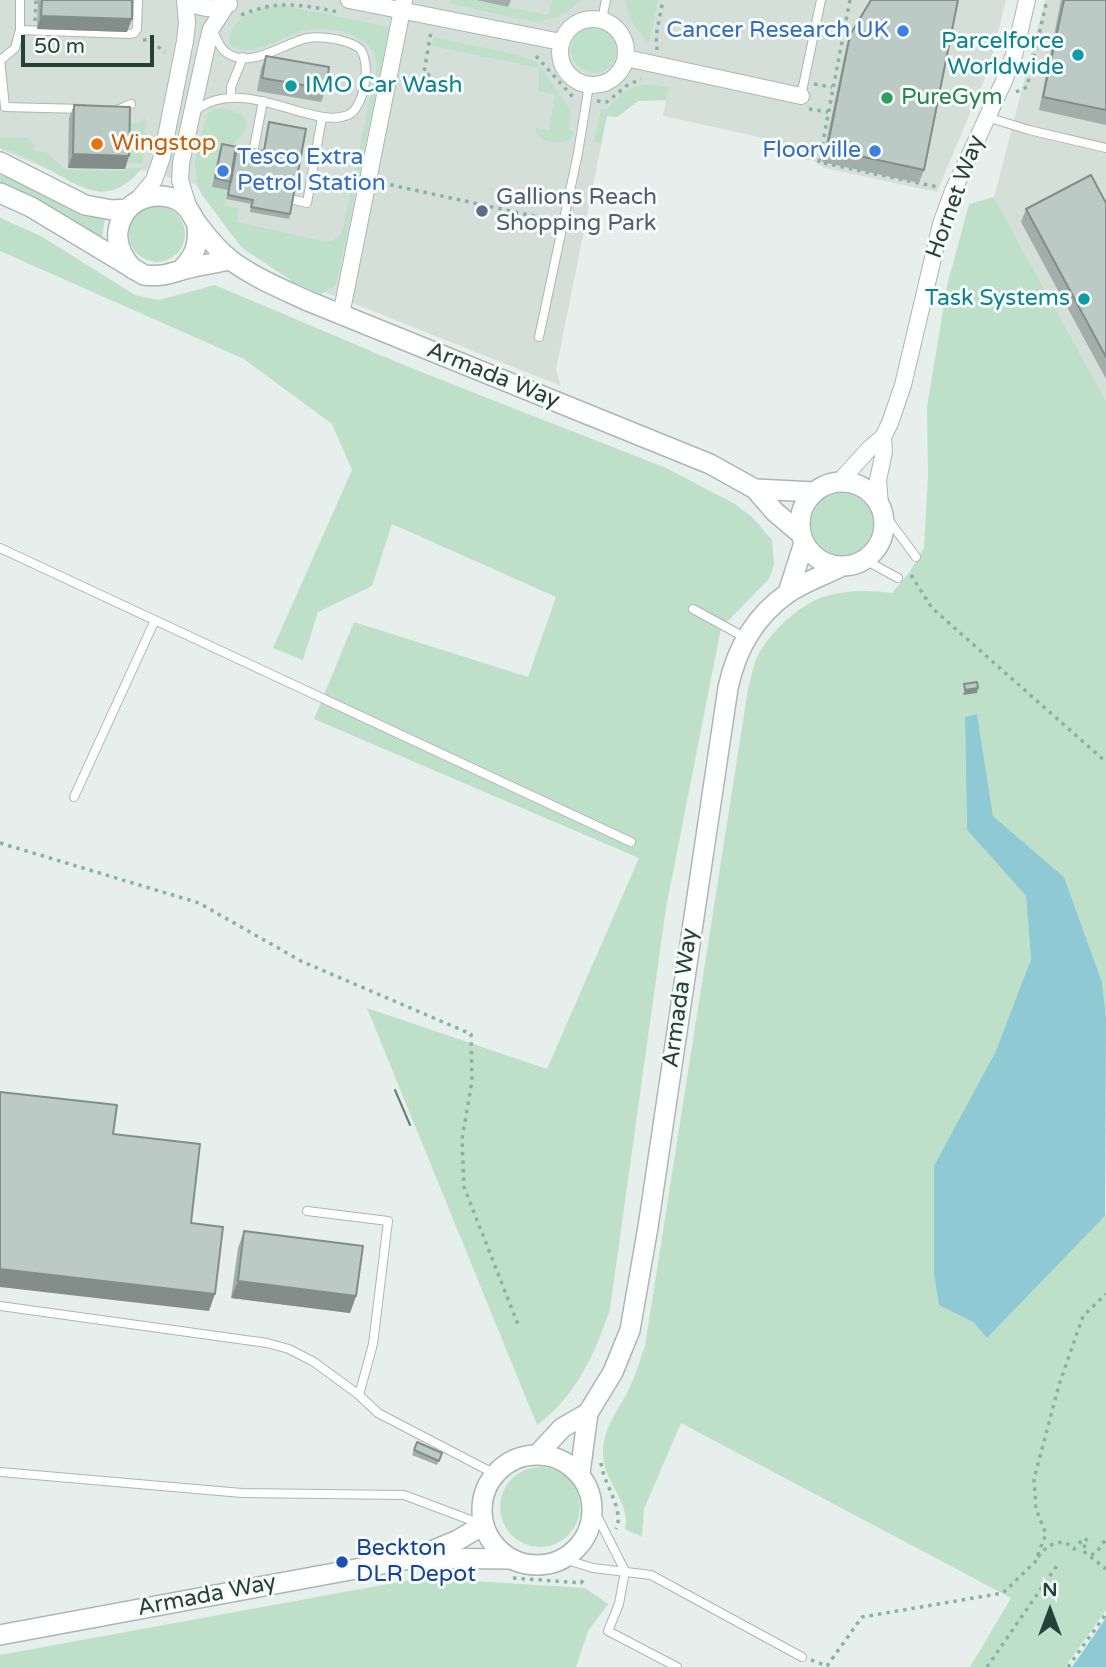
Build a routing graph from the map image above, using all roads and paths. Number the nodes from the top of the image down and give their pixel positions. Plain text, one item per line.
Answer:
1 (20, 0) edge
2 (36, 0) edge
3 (138, 0) edge
4 (185, 0) edge
5 (606, 0) edge
6 (663, 0) edge
7 (821, 0) edge
8 (850, 0) edge
9 (1027, 0) edge
10 (402, 5) edge
11 (233, 7) edge
12 (349, 7) edge
13 (602, 19) junction
14 (35, 26) dead end
15 (211, 29) junction
16 (422, 29) dead end
17 (20, 30) junction
18 (561, 42) junction
19 (527, 51) dead end
20 (657, 51) dead end
21 (243, 57) junction
22 (626, 58) junction
23 (1, 60) edge
24 (430, 76) dead end
25 (643, 78) dead end
26 (589, 85) junction
27 (801, 96) joint
28 (573, 97) dead end
29 (230, 98) junction
30 (262, 102) junction
31 (607, 102) dead end
32 (131, 104) edge
33 (98, 109) edge
34 (109, 110) edge
35 (192, 114) junction
36 (322, 117) junction
37 (987, 117) junction
38 (1106, 148) edge
39 (0, 162) edge
40 (251, 164) edge
41 (380, 183) dead end
42 (953, 191) junction
43 (0, 193) edge
44 (270, 195) edge
45 (131, 206) junction
46 (193, 217) junction
47 (563, 222) junction
48 (232, 260) junction
49 (133, 269) junction
50 (181, 270) junction
51 (341, 314) junction
52 (538, 337) dead end
53 (883, 437) junction
54 (840, 481) junction
55 (755, 489) junction
56 (814, 492) junction
57 (882, 510) junction
58 (802, 539) junction
59 (0, 548) edge
60 (916, 557) dead end
61 (865, 559) junction
62 (842, 566) junction
63 (909, 573) dead end
64 (898, 578) dead end
65 (788, 593) junction
66 (694, 609) dead end
67 (155, 620) junction
68 (746, 638) junction
69 (1106, 762) edge
70 (74, 797) dead end
71 (631, 842) dead end
72 (0, 843) edge
73 (307, 1211) dead end
74 (1106, 1294) edge
75 (0, 1306) edge
76 (519, 1327) dead end
77 (359, 1395) junction
78 (588, 1413) junction
79 (538, 1454) junction
80 (600, 1458) dead end
81 (0, 1472) edge
82 (580, 1473) junction
83 (495, 1474) junction
84 (593, 1508) junction
85 (484, 1525) junction
86 (619, 1525) dead end
87 (1106, 1539) edge
88 (1091, 1555) junction
89 (415, 1558) junction
90 (511, 1559) junction
91 (564, 1559) junction
92 (1034, 1562) junction
93 (1058, 1564) dead end
94 (1106, 1569) edge
95 (625, 1571) junction
96 (1106, 1614) edge
97 (0, 1635) edge
98 (802, 1657) joint
99 (677, 1667) edge
100 (987, 1667) edge
101 (1068, 1667) edge

1 - 17 lane
2 - 14 path
3 - 17 lane
4 - 11 street
4 - 45 street
5 - 13 lane
6 - 20 path
7 - 27 lane
8 - 42 path
9 - 37 street, Hornet Way
10 - 12 street
10 - 18 street
10 - 51 street
11 - 12 path
11 - 15 street
13 - 18 street
13 - 22 street
15 - 21 lane
15 - 35 street
16 - 24 path
17 - 23 lane
18 - 26 street
19 - 28 path
21 - 29 lane
21 - 36 lane
22 - 26 street
22 - 27 street
23 - 33 lane
25 - 31 path
26 - 47 lane
29 - 30 lane
29 - 35 lane
30 - 36 lane
30 - 40 lane
32 - 34 lane
35 - 46 street
36 - 44 lane
37 - 38 lane
37 - 42 street, Hornet Way
39 - 45 street, Armada Way
41 - 47 path
42 - 53 street, Hornet Way
43 - 49 street
45 - 46 street, Armada Way
45 - 49 street
46 - 48 street, Armada Way
46 - 50 street
47 - 52 lane
48 - 50 street
48 - 51 street, Armada Way
49 - 50 street
51 - 55 street, Armada Way
53 - 54 street, Hornet Way
53 - 57 street, Hornet Way
54 - 56 street, Armada Way
54 - 57 street
55 - 56 street, Armada Way
55 - 58 street, Armada Way
56 - 58 street, Armada Way
57 - 60 lane
57 - 61 street
58 - 62 street, Armada Way
58 - 65 street, Armada Way
59 - 67 lane
61 - 62 street, Armada Way
61 - 64 lane
62 - 65 street, Armada Way
63 - 69 path
65 - 68 street, Armada Way
66 - 68 lane
67 - 70 lane
67 - 71 lane
68 - 78 street, Armada Way
72 - 76 path
73 - 77 lane
74 - 92 path
75 - 77 lane
77 - 83 lane
78 - 79 street, Armada Way
78 - 82 street, Armada Way
79 - 82 street
79 - 83 street, Armada Way
80 - 86 path
81 - 85 lane
82 - 84 street
83 - 85 street
84 - 91 street
84 - 95 lane
85 - 89 street, Armada Way
85 - 90 street
87 - 88 path
88 - 92 path
88 - 94 path
89 - 90 street, Armada Way
89 - 97 street, Armada Way
90 - 91 street, Armada Way
91 - 95 lane
92 - 98 path
93 - 100 path
95 - 98 lane
95 - 99 lane
96 - 101 path

